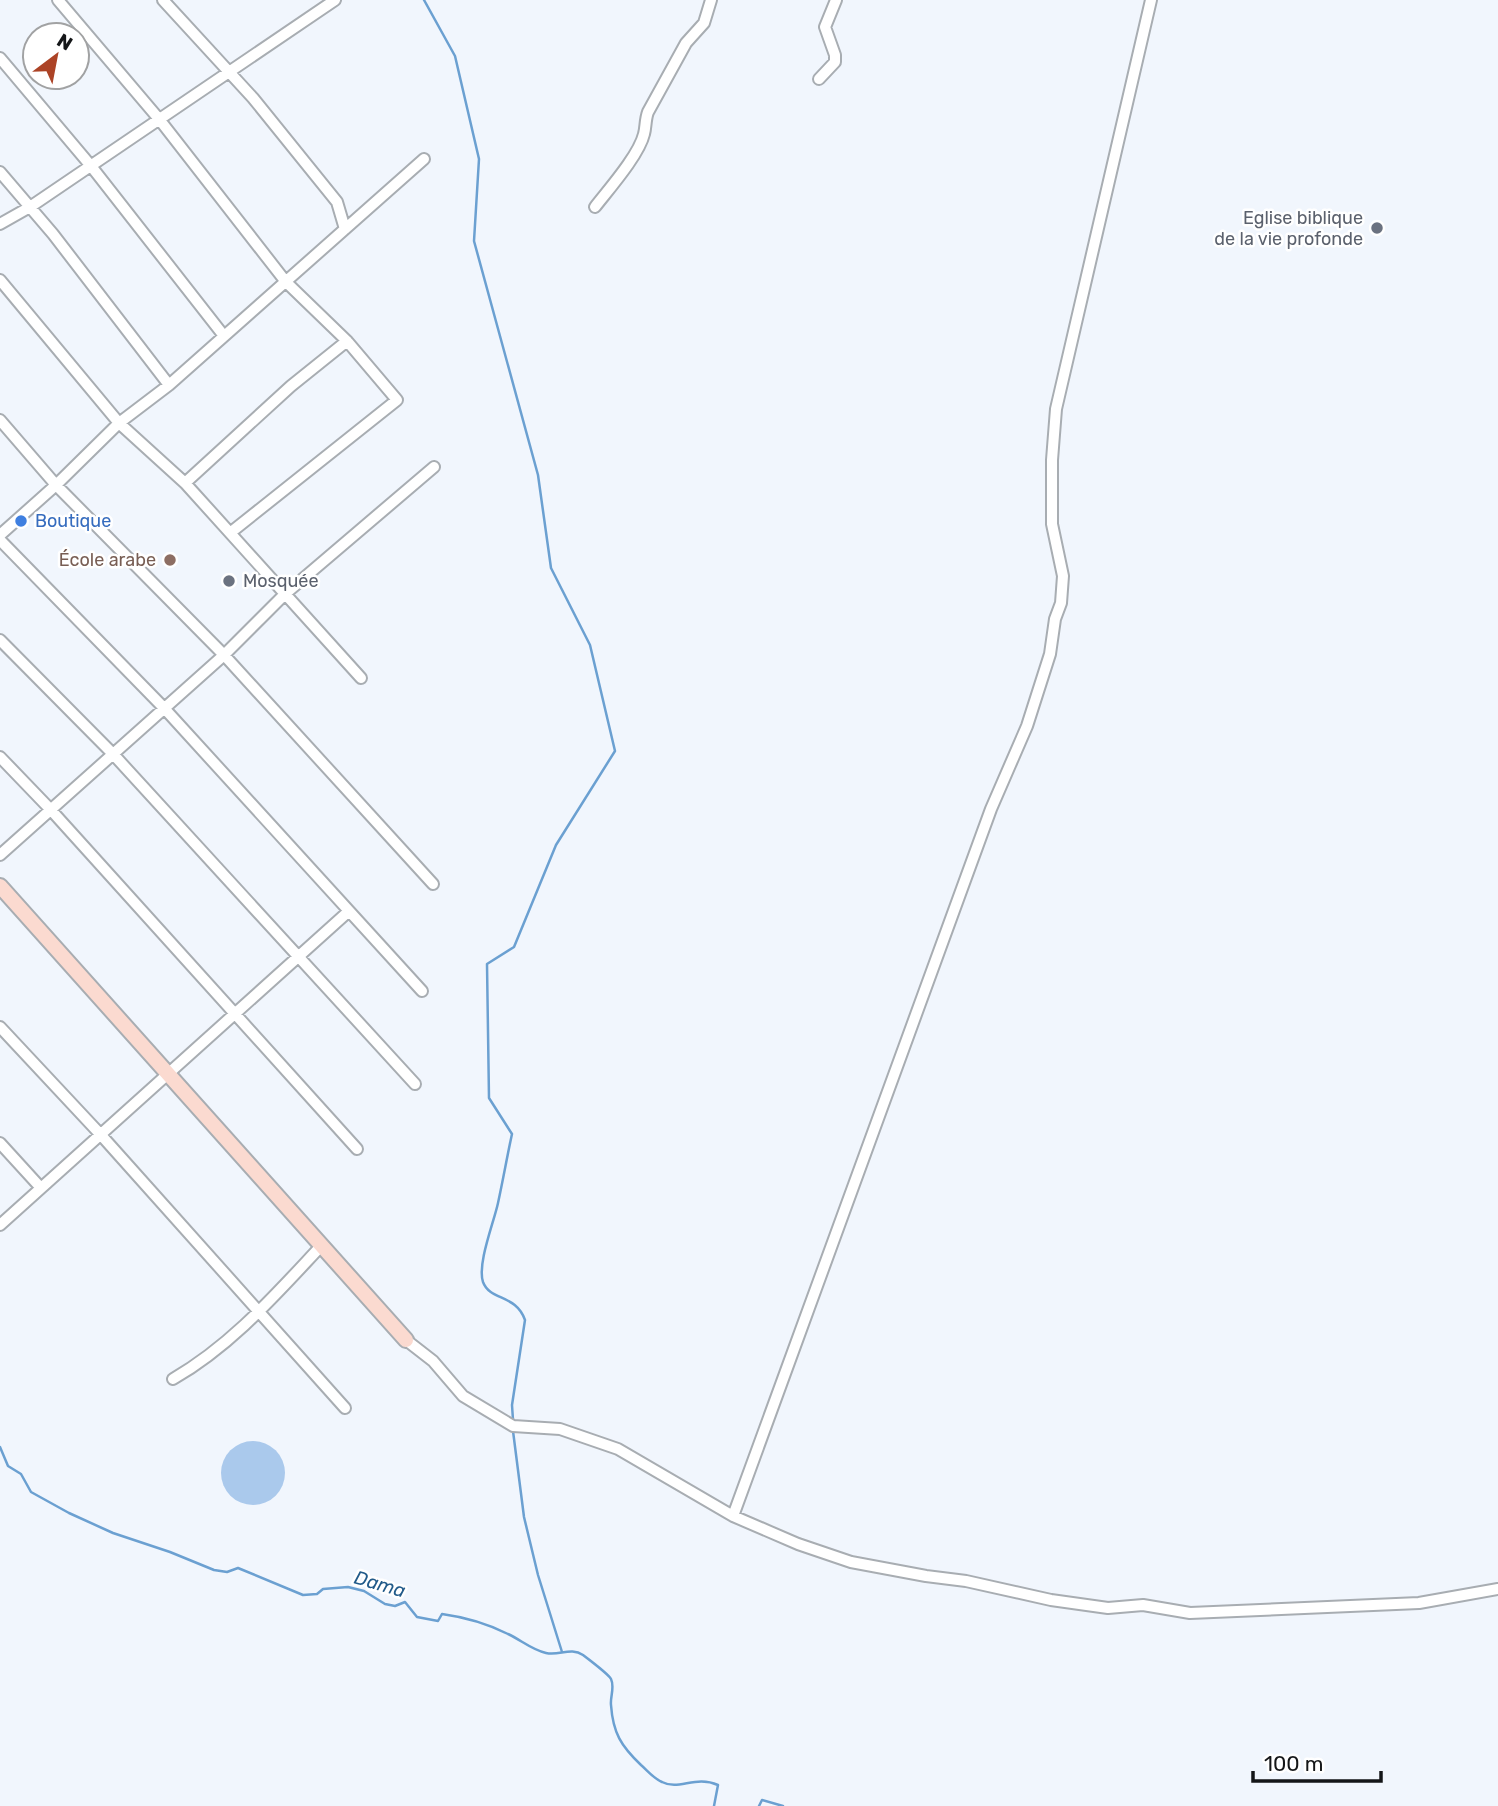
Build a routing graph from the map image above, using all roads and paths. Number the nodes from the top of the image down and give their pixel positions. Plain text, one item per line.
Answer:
1 (58, 0) edge
2 (163, 0) edge
3 (335, 0) edge
4 (711, 0) edge
5 (836, 0) edge
6 (1151, 0) edge
7 (0, 58) edge
8 (229, 72) junction
9 (820, 79) dead end
10 (159, 119) junction
11 (424, 159) dead end
12 (91, 166) junction
13 (0, 172) edge
14 (595, 206) dead end
15 (30, 207) junction
16 (0, 224) edge
17 (345, 229) junction
18 (0, 280) edge
19 (286, 282) junction
20 (224, 337) junction
21 (347, 341) junction
22 (169, 385) junction
23 (0, 420) edge
24 (119, 423) junction
25 (434, 467) dead end
26 (185, 483) junction
27 (56, 485) junction
28 (230, 533) junction
29 (0, 535) edge
30 (0, 540) edge
31 (285, 594) junction
32 (0, 640) edge
33 (224, 655) junction
34 (361, 678) dead end
35 (164, 708) junction
36 (113, 754) junction
37 (0, 757) edge
38 (51, 810) junction
39 (0, 855) edge
40 (433, 884) dead end
41 (0, 886) edge
42 (349, 911) junction
43 (299, 957) junction
44 (422, 991) dead end
45 (236, 1014) junction
46 (0, 1027) edge
47 (169, 1074) junction
48 (415, 1084) dead end
49 (100, 1135) junction
50 (0, 1143) edge
51 (357, 1149) dead end
52 (41, 1188) junction
53 (0, 1225) edge
54 (321, 1245) junction
55 (259, 1311) junction
56 (406, 1340) joint
57 (173, 1379) dead end
58 (345, 1408) dead end
59 (733, 1516) junction
60 (1498, 1589) edge

1 - 10 street
2 - 8 street
3 - 8 street
4 - 14 street
5 - 9 street
6 - 59 street
7 - 12 street
8 - 10 street
8 - 17 street
10 - 12 street
10 - 19 street
11 - 17 street
12 - 15 street
12 - 20 street
13 - 15 street
15 - 16 street
15 - 22 street
17 - 19 street
18 - 24 street
19 - 20 street
19 - 21 street
20 - 22 street
21 - 26 street
21 - 28 street
22 - 24 street
23 - 27 street
24 - 26 street
24 - 27 street
25 - 31 street
26 - 28 street
27 - 29 street
27 - 33 street
28 - 31 street
30 - 35 street
31 - 33 street
31 - 34 street
32 - 36 street
33 - 35 street
33 - 40 street
35 - 36 street
35 - 42 street
36 - 38 street
36 - 43 street
37 - 38 street
38 - 39 street
38 - 45 street
41 - 47 street
42 - 43 street
42 - 44 street
43 - 45 street
43 - 48 street
45 - 47 street
45 - 51 street
46 - 49 street
47 - 49 street
47 - 54 street
49 - 52 street
49 - 55 street
50 - 52 street
52 - 53 street
54 - 55 street
54 - 56 street
55 - 57 street
55 - 58 street
56 - 59 street
59 - 60 street

